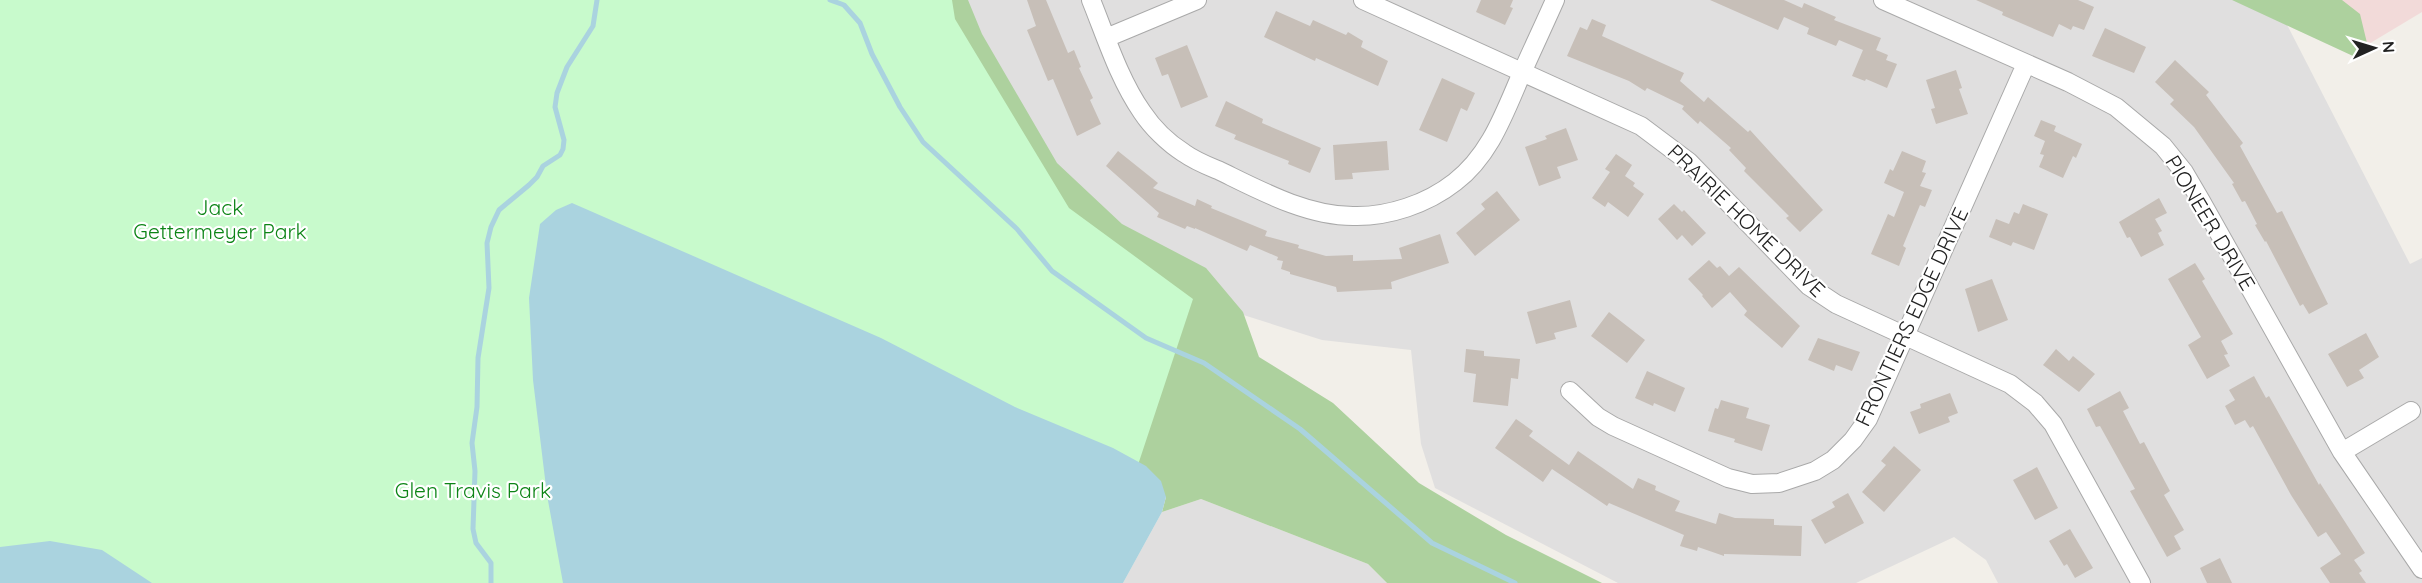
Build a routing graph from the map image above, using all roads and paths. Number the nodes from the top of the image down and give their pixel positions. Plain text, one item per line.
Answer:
1 (1091, 0) edge
2 (1197, 0) edge
3 (1363, 0) edge
4 (1555, 0) edge
5 (1883, 0) edge
6 (1106, 38) junction
7 (2026, 64) junction
8 (1522, 73) junction
9 (1906, 336) junction
10 (1570, 391) dead end
11 (2411, 411) dead end
12 (2342, 452) junction
13 (2422, 569) edge
14 (2141, 583) edge

1 - 6 street
2 - 6 street
3 - 8 street, PRAIRIE HOME DRIVE
4 - 8 street
5 - 7 street, PIONEER DRIVE
6 - 8 street
7 - 9 street, FRONTIERS EDGE DRIVE
7 - 12 street, PIONEER DRIVE
8 - 9 street, PRAIRIE HOME DRIVE
9 - 10 street, FRONTIERS EDGE DRIVE
9 - 14 street, PRAIRIE HOME DRIVE
11 - 12 street
12 - 13 street, PIONEER DRIVE

